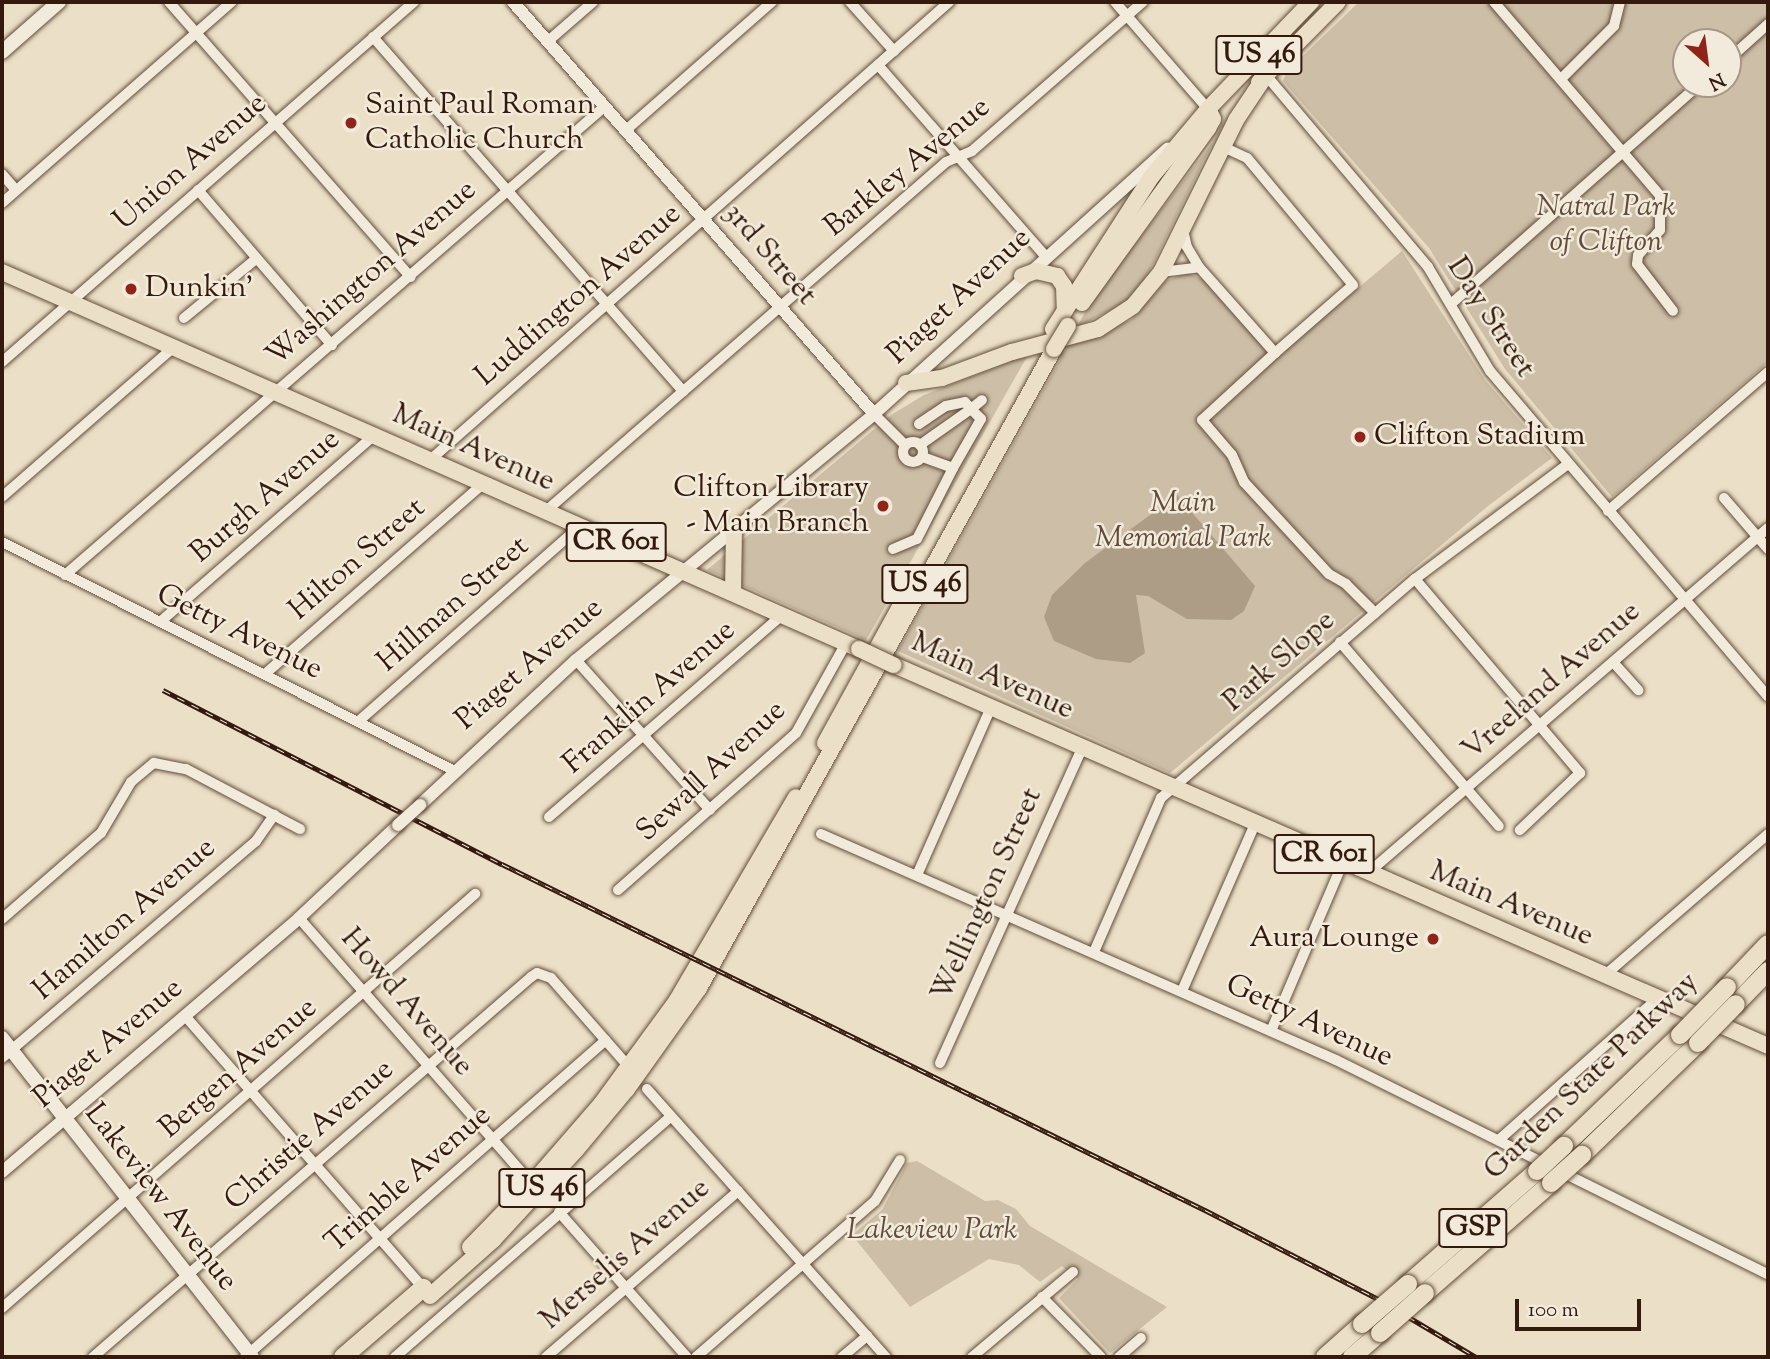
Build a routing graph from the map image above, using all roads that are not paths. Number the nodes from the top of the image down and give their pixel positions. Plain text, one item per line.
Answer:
1 (59, 2) edge
2 (169, 2) edge
3 (232, 2) edge
4 (414, 2) edge
5 (513, 2) edge
6 (593, 2) edge
7 (772, 2) edge
8 (850, 2) edge
9 (949, 2) edge
10 (1115, 2) edge
11 (1143, 2) edge
12 (1311, 2) edge
13 (1338, 2) edge
14 (1494, 2) edge
15 (1620, 2) edge
16 (1127, 16) junction
17 (1768, 24) edge
18 (196, 33) junction
19 (373, 37) junction
20 (547, 42) junction
21 (1742, 47) edge
22 (894, 51) junction
23 (2, 52) edge
24 (1254, 61) junction
25 (878, 65) junction
26 (1266, 75) junction
27 (1561, 79) junction
28 (1684, 98) edge
29 (604, 107) junction
30 (1208, 109) junction
31 (275, 122) junction
32 (625, 131) junction
33 (1188, 133) junction
34 (1223, 147) junction
35 (1623, 151) junction
36 (958, 157) junction
37 (1177, 172) junction
38 (2, 174) edge
39 (16, 190) junction
40 (198, 190) junction
41 (509, 191) junction
42 (2, 203) edge
43 (703, 220) junction
44 (1183, 229) junction
45 (1045, 256) junction
46 (257, 258) junction
47 (1199, 267) junction
48 (2, 272) edge
49 (1161, 272) junction
50 (411, 276) junction
51 (1022, 276) junction
52 (70, 302) junction
53 (607, 304) junction
54 (1451, 304) junction
55 (780, 307) junction
56 (1673, 311) dead end
57 (184, 318) dead end
58 (1062, 322) junction
59 (332, 345) junction
60 (174, 348) junction
61 (1275, 354) junction
62 (2, 362) edge
63 (1768, 372) edge
64 (914, 384) junction
65 (683, 391) junction
66 (275, 392) junction
67 (982, 400) dead end
68 (971, 409) junction
69 (874, 414) junction
70 (919, 424) dead end
71 (373, 436) junction
72 (905, 445) junction
73 (920, 445) junction
74 (922, 457) junction
75 (429, 461) junction
76 (1568, 464) junction
77 (953, 468) junction
78 (483, 484) junction
79 (2, 498) edge
80 (1724, 498) dead end
81 (1608, 511) junction
82 (546, 512) junction
83 (580, 526) junction
84 (1768, 528) edge
85 (734, 529) junction
86 (1758, 537) junction
87 (2, 542) edge
88 (893, 549) dead end
89 (1768, 550) edge
90 (683, 571) junction
91 (65, 575) junction
92 (1415, 579) junction
93 (733, 593) junction
94 (1685, 600) junction
95 (1375, 613) junction
96 (782, 615) junction
97 (160, 622) junction
98 (1340, 642) junction
99 (853, 646) junction
100 (576, 660) junction
101 (1613, 662) junction
102 (265, 674) junction
103 (1638, 691) dead end
104 (1768, 696) edge
105 (991, 708) junction
106 (360, 720) junction
107 (1539, 725) junction
108 (643, 736) junction
109 (1082, 748) junction
110 (453, 771) junction
111 (1172, 787) junction
112 (1466, 788) junction
113 (710, 810) junction
114 (274, 815) junction
115 (549, 817) dead end
116 (1255, 824) junction
117 (1499, 826) dead end
118 (300, 829) dead end
119 (1520, 831) dead end
120 (821, 834) dead end
121 (1768, 834) edge
122 (1343, 862) junction
123 (1368, 873) junction
124 (917, 875) junction
125 (618, 890) dead end
126 (475, 894) dead end
127 (1006, 912) junction
128 (299, 918) junction
129 (2, 919) edge
130 (1768, 944) edge
131 (1094, 952) junction
132 (1768, 971) edge
133 (1604, 975) junction
134 (1182, 991) junction
135 (364, 992) junction
136 (1657, 999) junction
137 (186, 1017) junction
138 (1271, 1031) junction
139 (2, 1038) edge
140 (606, 1040) junction
141 (1768, 1046) edge
142 (7, 1054) edge
143 (940, 1063) dead end
144 (428, 1066) junction
145 (635, 1068) junction
146 (647, 1089) joint
147 (252, 1090) junction
148 (671, 1116) junction
149 (65, 1119) junction
150 (1501, 1138) junction
151 (493, 1140) junction
152 (900, 1160) dead end
153 (316, 1164) junction
154 (2, 1172) edge
155 (1544, 1177) junction
156 (532, 1184) junction
157 (738, 1191) junction
158 (127, 1199) junction
159 (559, 1212) junction
160 (380, 1238) junction
161 (804, 1263) junction
162 (1073, 1272) dead end
163 (1768, 1274) edge
164 (188, 1275) junction
165 (626, 1288) junction
166 (427, 1292) junction
167 (1042, 1297) junction
168 (2, 1308) edge
169 (867, 1336) junction
170 (1141, 1338) dead end
171 (248, 1356) edge
172 (93, 1357) edge
173 (343, 1357) edge
174 (361, 1357) edge
175 (395, 1357) edge
176 (546, 1357) edge
177 (687, 1357) edge
178 (696, 1357) edge
179 (842, 1357) edge
180 (886, 1357) edge
181 (972, 1357) edge
182 (1101, 1357) edge
183 (1119, 1357) edge
184 (1325, 1357) edge
185 (1352, 1357) edge

1 - 23 main road
2 - 18 street
3 - 18 street
4 - 19 street, Union Avenue
5 - 20 street
6 - 20 street
7 - 32 street
8 - 22 street
9 - 22 street, Luddington Avenue
10 - 16 street
11 - 16 street, Barkley Avenue
12 - 24 main road, Piaget Avenue / US 46
13 - 26 main road, US 46
14 - 27 street
15 - 27 street
16 - 30 street
16 - 36 street, Barkley Avenue
17 - 21 street
18 - 31 street
18 - 39 street
19 - 31 street, Union Avenue
19 - 41 street
20 - 29 street
22 - 25 street, Luddington Avenue
24 - 26 street, Day Street
24 - 30 main road, Piaget Avenue / US 46
25 - 36 street
25 - 43 street, Luddington Avenue
26 - 34 main road
26 - 37 main road, US 46
26 - 54 street, Day Street
27 - 35 street
28 - 35 street
29 - 32 street
29 - 41 street, Washington Avenue
30 - 33 main road, Piaget Avenue / US 46
30 - 37 main road
31 - 40 street, Union Avenue
31 - 50 street
32 - 43 street, 3rd Street
33 - 45 street, Piaget Avenue
33 - 58 main road, US 46
34 - 44 main road
34 - 61 street
35 - 54 street
35 - 56 street
36 - 45 street
36 - 55 street, Barkley Avenue
37 - 58 main road, US 46
38 - 39 street
39 - 42 street
40 - 46 street
40 - 52 street, Union Avenue
41 - 50 street, Washington Avenue
41 - 53 street
43 - 53 street, Luddington Avenue
43 - 55 street, 3rd Street
44 - 47 street
44 - 49 main road
45 - 51 street, Piaget Avenue
46 - 57 street
46 - 59 street
47 - 49 street
47 - 61 street
48 - 52 main road, Main Avenue / CR 601
49 - 64 main road
50 - 59 street, Washington Avenue
51 - 58 main road
51 - 64 street, Piaget Avenue
52 - 60 main road, Main Avenue / CR 601
52 - 62 street, Union Avenue
53 - 65 street
53 - 75 street, Luddington Avenue
54 - 76 street, Day Street
55 - 65 street, Barkley Avenue
55 - 69 street, 3rd Street
58 - 145 main road, US 46
59 - 66 street, Washington Avenue
60 - 66 main road, Main Avenue / CR 601
60 - 79 street
61 - 95 street
63 - 81 street
64 - 69 street, Piaget Avenue
65 - 82 street, Barkley Avenue
66 - 71 main road, Main Avenue / CR 601
66 - 91 street, Washington Avenue
67 - 68 street
68 - 70 street
68 - 73 street
68 - 77 street
69 - 72 street
69 - 85 street, Piaget Avenue
71 - 75 main road, Main Avenue / CR 601
71 - 97 street, Burgh Avenue
72 - 73 street
72 - 74 street
73 - 74 street
74 - 77 street
75 - 78 main road, Main Avenue / CR 601
76 - 81 street, Day Street
76 - 92 street, Park Slope
77 - 88 street
78 - 82 main road, Main Avenue / CR 601
78 - 102 street, Hilton Street
80 - 86 street
81 - 94 street, Day Street
82 - 83 main road, Main Avenue / CR 601
83 - 90 main road, Main Avenue / CR 601
83 - 106 street, Hillman Street
84 - 86 street, Vreeland Avenue
85 - 90 street, Piaget Avenue
85 - 93 main road
86 - 89 street
86 - 94 street, Vreeland Avenue
87 - 91 street, Getty Avenue
90 - 93 main road, Main Avenue / CR 601
90 - 100 street, Piaget Avenue
91 - 97 street, Getty Avenue
92 - 95 street, Park Slope
92 - 107 street
93 - 96 main road, Main Avenue / CR 601
94 - 101 street, Vreeland Avenue
94 - 104 street, Day Street
95 - 98 street, Park Slope
96 - 99 main road, Main Avenue / CR 601
96 - 108 street, Franklin Avenue
97 - 102 street, Getty Avenue
98 - 111 street, Park Slope
98 - 112 street
99 - 105 main road, Main Avenue / CR 601, bridge
99 - 113 street, Sewall Avenue
100 - 108 street
100 - 110 street, Piaget Avenue
101 - 103 street
101 - 107 street, Vreeland Avenue
102 - 106 street, Getty Avenue
105 - 109 main road, Main Avenue / CR 601
105 - 124 street
106 - 110 street, Getty Avenue
107 - 112 street, Vreeland Avenue
107 - 119 street
108 - 113 street
108 - 115 street, Franklin Avenue
109 - 111 main road, Main Avenue / CR 601
109 - 127 street, Wellington Street
110 - 128 street, Piaget Avenue, bridge
111 - 116 main road, Main Avenue / CR 601
111 - 131 street, Park Slope
112 - 117 street
112 - 123 street, Vreeland Avenue
113 - 125 street, Sewall Avenue
114 - 118 street
114 - 129 street
114 - 142 street, Hamilton Avenue
116 - 122 main road, Main Avenue / CR 601
116 - 134 street
120 - 124 street, Getty Avenue
121 - 133 street
122 - 123 main road, Main Avenue / CR 601
122 - 138 street
123 - 133 main road, Main Avenue / CR 601
124 - 127 street, Getty Avenue
126 - 135 street, Bergen Avenue
127 - 131 street, Getty Avenue
127 - 143 street, Wellington Street
128 - 135 street, Howd Avenue
128 - 137 street, Piaget Avenue
130 - 155 highway, Garden State Parkway / GSP, bridge
131 - 134 street, Getty Avenue
132 - 155 highway, Garden State Parkway / GSP, bridge
133 - 136 main road, Main Avenue / CR 601
134 - 138 street, Getty Avenue
135 - 144 street, Howd Avenue
135 - 147 street, Bergen Avenue
136 - 141 main road, Main Avenue / CR 601
136 - 150 street
137 - 147 street
137 - 149 street, Piaget Avenue
138 - 150 street, Getty Avenue
139 - 142 main road, Lakeview Avenue
140 - 144 street, Christie Avenue
140 - 145 street
140 - 151 street, Trimble Avenue
142 - 149 main road, Lakeview Avenue
144 - 151 street, Howd Avenue
144 - 153 street, Christie Avenue
145 - 146 main road
145 - 156 main road, US 46
145 - 166 main road, US 46
146 - 148 street
147 - 153 street
147 - 158 street, Bergen Avenue
148 - 157 street
148 - 159 street
149 - 154 street, Piaget Avenue
149 - 158 main road, Lakeview Avenue
150 - 163 street, Getty Avenue
151 - 156 street, Howd Avenue
151 - 160 street, Trimble Avenue
152 - 161 street
153 - 160 street
153 - 164 street, Christie Avenue
155 - 184 highway, Garden State Parkway / GSP, bridge
155 - 185 highway, Garden State Parkway / GSP, bridge
156 - 166 main road, US 46
157 - 161 street
157 - 165 street, Merselis Avenue
158 - 164 main road, Lakeview Avenue
158 - 168 street, Bergen Avenue
159 - 165 street
159 - 175 street
160 - 166 street
160 - 171 street, Trimble Avenue
161 - 169 street
161 - 178 street
162 - 167 street
164 - 171 main road, Lakeview Avenue
164 - 172 street, Christie Avenue
165 - 176 street, Merselis Avenue
165 - 177 street
166 - 173 highway, US 46
166 - 174 highway, US 46
167 - 181 street
167 - 182 street
169 - 179 street
169 - 180 street
170 - 183 street

